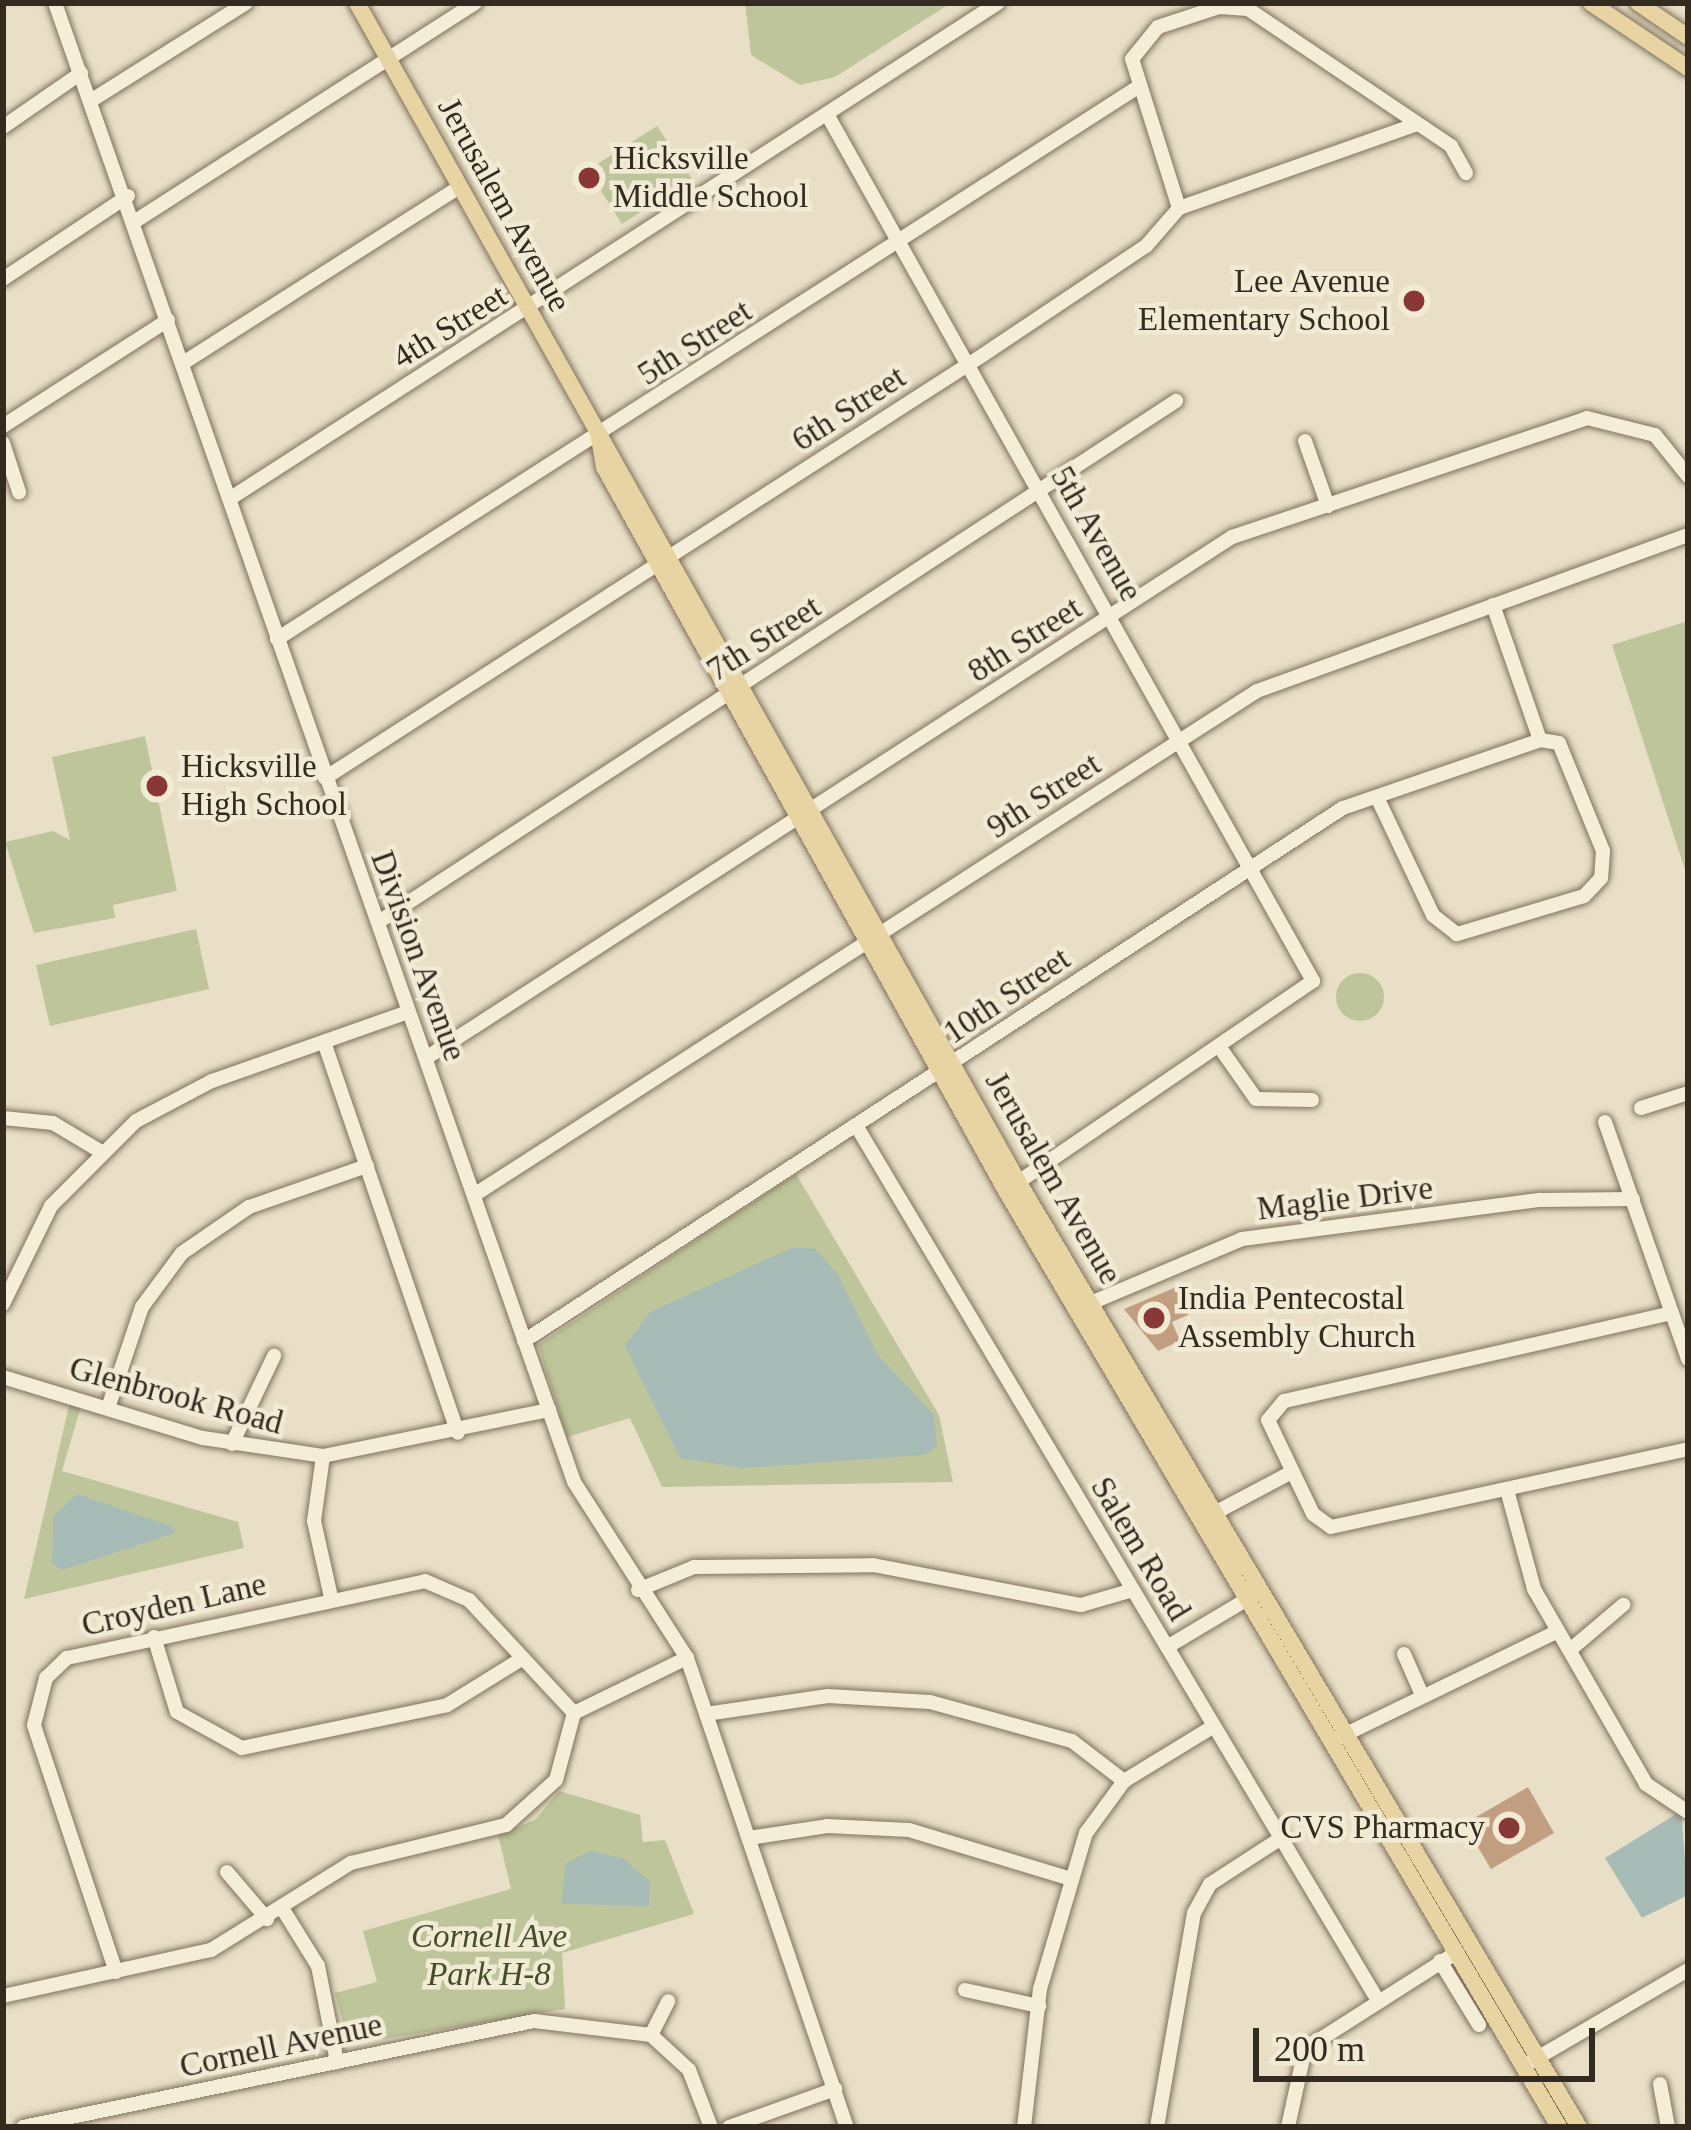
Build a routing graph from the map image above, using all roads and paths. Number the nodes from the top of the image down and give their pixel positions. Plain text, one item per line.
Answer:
1 (55, 3) edge
2 (246, 3) edge
3 (357, 3) edge
4 (476, 3) edge
5 (998, 3) edge
6 (1591, 3) edge
7 (1638, 3) edge
8 (1688, 37) edge
9 (389, 60) junction
10 (1688, 68) edge
11 (81, 73) junction
12 (1138, 87) junction
13 (92, 100) junction
14 (828, 116) junction
15 (1417, 124) junction
16 (3, 127) edge
17 (1466, 173) dead end
18 (459, 187) junction
19 (128, 196) junction
20 (1179, 208) junction
21 (137, 220) junction
22 (900, 243) junction
23 (3, 279) edge
24 (528, 310) junction
25 (168, 320) junction
26 (183, 363) junction
27 (969, 364) junction
28 (1176, 401) dead end
29 (3, 426) edge
30 (599, 437) junction
31 (3, 442) edge
32 (1305, 442) dead end
33 (1688, 476) edge
34 (1040, 490) junction
35 (20, 492) dead end
36 (231, 498) junction
37 (1328, 506) junction
38 (1688, 535) edge
39 (666, 558) junction
40 (1492, 605) junction
41 (1112, 616) junction
42 (277, 639) junction
43 (738, 688) junction
44 (1181, 739) junction
45 (1540, 740) junction
46 (325, 778) junction
47 (1377, 797) junction
48 (807, 813) junction
49 (1252, 866) junction
50 (380, 921) junction
51 (883, 932) junction
52 (866, 944) junction
53 (408, 1012) junction
54 (324, 1042) junction
55 (1223, 1052) junction
56 (426, 1058) junction
57 (947, 1068) junction
58 (1688, 1093) edge
59 (1312, 1100) dead end
60 (1641, 1108) dead end
61 (3, 1118) edge
62 (1605, 1122) dead end
63 (856, 1127) junction
64 (100, 1151) junction
65 (367, 1166) junction
66 (1012, 1187) junction
67 (474, 1195) junction
68 (1633, 1199) junction
69 (3, 1304) edge
70 (1083, 1306) junction
71 (1672, 1313) junction
72 (524, 1341) junction
73 (274, 1355) dead end
74 (1688, 1359) edge
75 (3, 1378) edge
76 (108, 1408) junction
77 (549, 1410) junction
78 (458, 1432) junction
79 (232, 1444) junction
80 (1688, 1449) edge
81 (323, 1456) junction
82 (1290, 1473) junction
83 (1507, 1490) junction
84 (1207, 1517) junction
85 (638, 1590) junction
86 (1133, 1590) junction
87 (1254, 1595) junction
88 (331, 1597) junction
89 (1623, 1605) dead end
90 (1558, 1630) junction
91 (154, 1637) junction
92 (1168, 1647) junction
93 (1570, 1650) junction
94 (1404, 1654) dead end
95 (523, 1658) junction
96 (687, 1658) junction
97 (1422, 1695) junction
98 (574, 1713) junction
99 (706, 1714) junction
100 (1214, 1726) junction
101 (1338, 1738) junction
102 (1124, 1780) junction
103 (1688, 1812) edge
104 (749, 1838) junction
105 (1281, 1838) junction
106 (227, 1872) dead end
107 (1068, 1878) junction
108 (282, 1908) junction
109 (267, 1919) junction
110 (1447, 1957) junction
111 (1688, 1970) edge
112 (116, 1972) junction
113 (965, 1990) dead end
114 (3, 1996) edge
115 (1377, 1999) junction
116 (668, 2001) dead end
117 (1039, 2006) junction
118 (1479, 2025) dead end
119 (651, 2035) junction
120 (337, 2062) junction
121 (1530, 2062) junction
122 (1660, 2084) dead end
123 (835, 2090) junction
124 (23, 2127) edge
125 (712, 2127) edge
126 (729, 2127) edge
127 (848, 2127) edge
128 (1024, 2127) edge
129 (1156, 2127) edge
130 (1288, 2127) edge
131 (1559, 2127) edge
132 (1579, 2127) edge
133 (1668, 2127) edge

1 - 11 street, Division Avenue
2 - 13 street
3 - 9 main road, Jerusalem Avenue
4 - 9 street
5 - 14 street, 4th Street
6 - 10 main road
7 - 8 main road
9 - 18 main road, Jerusalem Avenue
9 - 21 street
11 - 13 street, Division Avenue
11 - 16 street
12 - 15 street
12 - 20 street
12 - 22 street, 5th Street
13 - 19 street, Division Avenue
14 - 22 street, 5th Avenue
14 - 24 street, 4th Street
15 - 17 street
15 - 20 street, 6th Street
18 - 24 main road, Jerusalem Avenue
18 - 26 street
19 - 21 street, Division Avenue
19 - 23 street
20 - 27 street, 6th Street
21 - 25 street, Division Avenue
22 - 27 street, 5th Avenue
22 - 30 street, 5th Street
24 - 30 main road, Jerusalem Avenue
24 - 36 street, 4th Street
25 - 26 street, Division Avenue
25 - 29 street
26 - 36 street, Division Avenue
27 - 34 street, 5th Avenue
27 - 39 street, 6th Street
28 - 34 street, 7th Street
30 - 39 main road, Jerusalem Avenue
30 - 42 street, 5th Street
31 - 35 street
32 - 37 street
33 - 37 street, 8th Street
34 - 41 street, 5th Avenue
34 - 43 street, 7th Street
36 - 42 street, Division Avenue
37 - 41 street, 8th Street
38 - 40 street, 9th Street
39 - 43 main road, Jerusalem Avenue
39 - 46 street, 6th Street
40 - 44 street, 9th Street
40 - 45 street
41 - 44 street, 5th Avenue
41 - 48 street, 8th Street
42 - 46 street, Division Avenue
43 - 48 main road, Jerusalem Avenue
43 - 50 street, 7th Street
44 - 49 street, 5th Avenue
44 - 51 street, 9th Street
45 - 47 street, 10th Street
45 - 47 street
46 - 50 street, Division Avenue
47 - 49 street, 10th Street
48 - 51 main road, Jerusalem Avenue
48 - 52 main road, Jerusalem Avenue
48 - 56 street, 8th Street
49 - 55 street, 5th Avenue
49 - 57 street, 10th Street
50 - 53 street, Division Avenue
51 - 52 street, 9th Street
51 - 57 main road, Jerusalem Avenue
52 - 57 main road, Jerusalem Avenue
52 - 67 street, 9th Street
53 - 54 street
53 - 56 street, Division Avenue
54 - 64 street
54 - 65 street
55 - 59 street
55 - 66 street
56 - 67 street, Division Avenue
57 - 63 street, 10th Street
57 - 66 main road, Jerusalem Avenue
58 - 60 street
61 - 64 street
62 - 68 street
63 - 72 street, 10th Street
63 - 86 street, Salem Road
64 - 69 street
65 - 76 street
65 - 78 street
66 - 70 main road, Jerusalem Avenue
67 - 72 street, Division Avenue
68 - 70 street, Maglie Drive
68 - 71 street
70 - 84 main road, Jerusalem Avenue
71 - 74 street
71 - 82 street
72 - 77 street, Division Avenue
73 - 79 street
75 - 76 street, Glenbrook Road
76 - 79 street, Glenbrook Road
77 - 78 street, Glenbrook Road
77 - 85 street, Division Avenue
78 - 81 street, Glenbrook Road
79 - 81 street, Glenbrook Road
80 - 83 street
81 - 88 street
82 - 83 street
82 - 84 street
83 - 90 street
84 - 87 main road, Jerusalem Avenue
85 - 86 street
85 - 96 street, Division Avenue
86 - 92 street, Salem Road
87 - 92 street
87 - 101 main road, Jerusalem Avenue
88 - 91 street, Croyden Lane
88 - 95 street, Croyden Lane
89 - 93 street
90 - 93 street
90 - 97 street
91 - 95 street
91 - 112 street, Croyden Lane
92 - 100 street, Salem Road
93 - 103 street
94 - 97 street
95 - 98 street, Croyden Lane
96 - 98 street
96 - 99 street, Division Avenue
97 - 101 street
98 - 108 street
99 - 102 street
99 - 104 street, Division Avenue
100 - 102 street
100 - 105 street, Salem Road
101 - 110 main road, Jerusalem Avenue
101 - 121 main road, Jerusalem Avenue
102 - 107 street
104 - 107 street
104 - 123 street, Division Avenue
105 - 115 street, Salem Road
105 - 129 street
106 - 109 street
107 - 117 street
108 - 109 street
108 - 120 street
109 - 112 street
110 - 115 street
110 - 118 street, Jerusalem Avenue
110 - 121 main road, Jerusalem Avenue
111 - 121 street
112 - 114 street
113 - 117 street
115 - 130 street
116 - 119 street
117 - 128 street
119 - 120 street, Cornell Avenue
119 - 125 street
120 - 124 street, Cornell Avenue
121 - 131 main road, Jerusalem Avenue
121 - 132 main road, Jerusalem Avenue
122 - 133 street
123 - 126 street
123 - 127 street, Division Avenue

